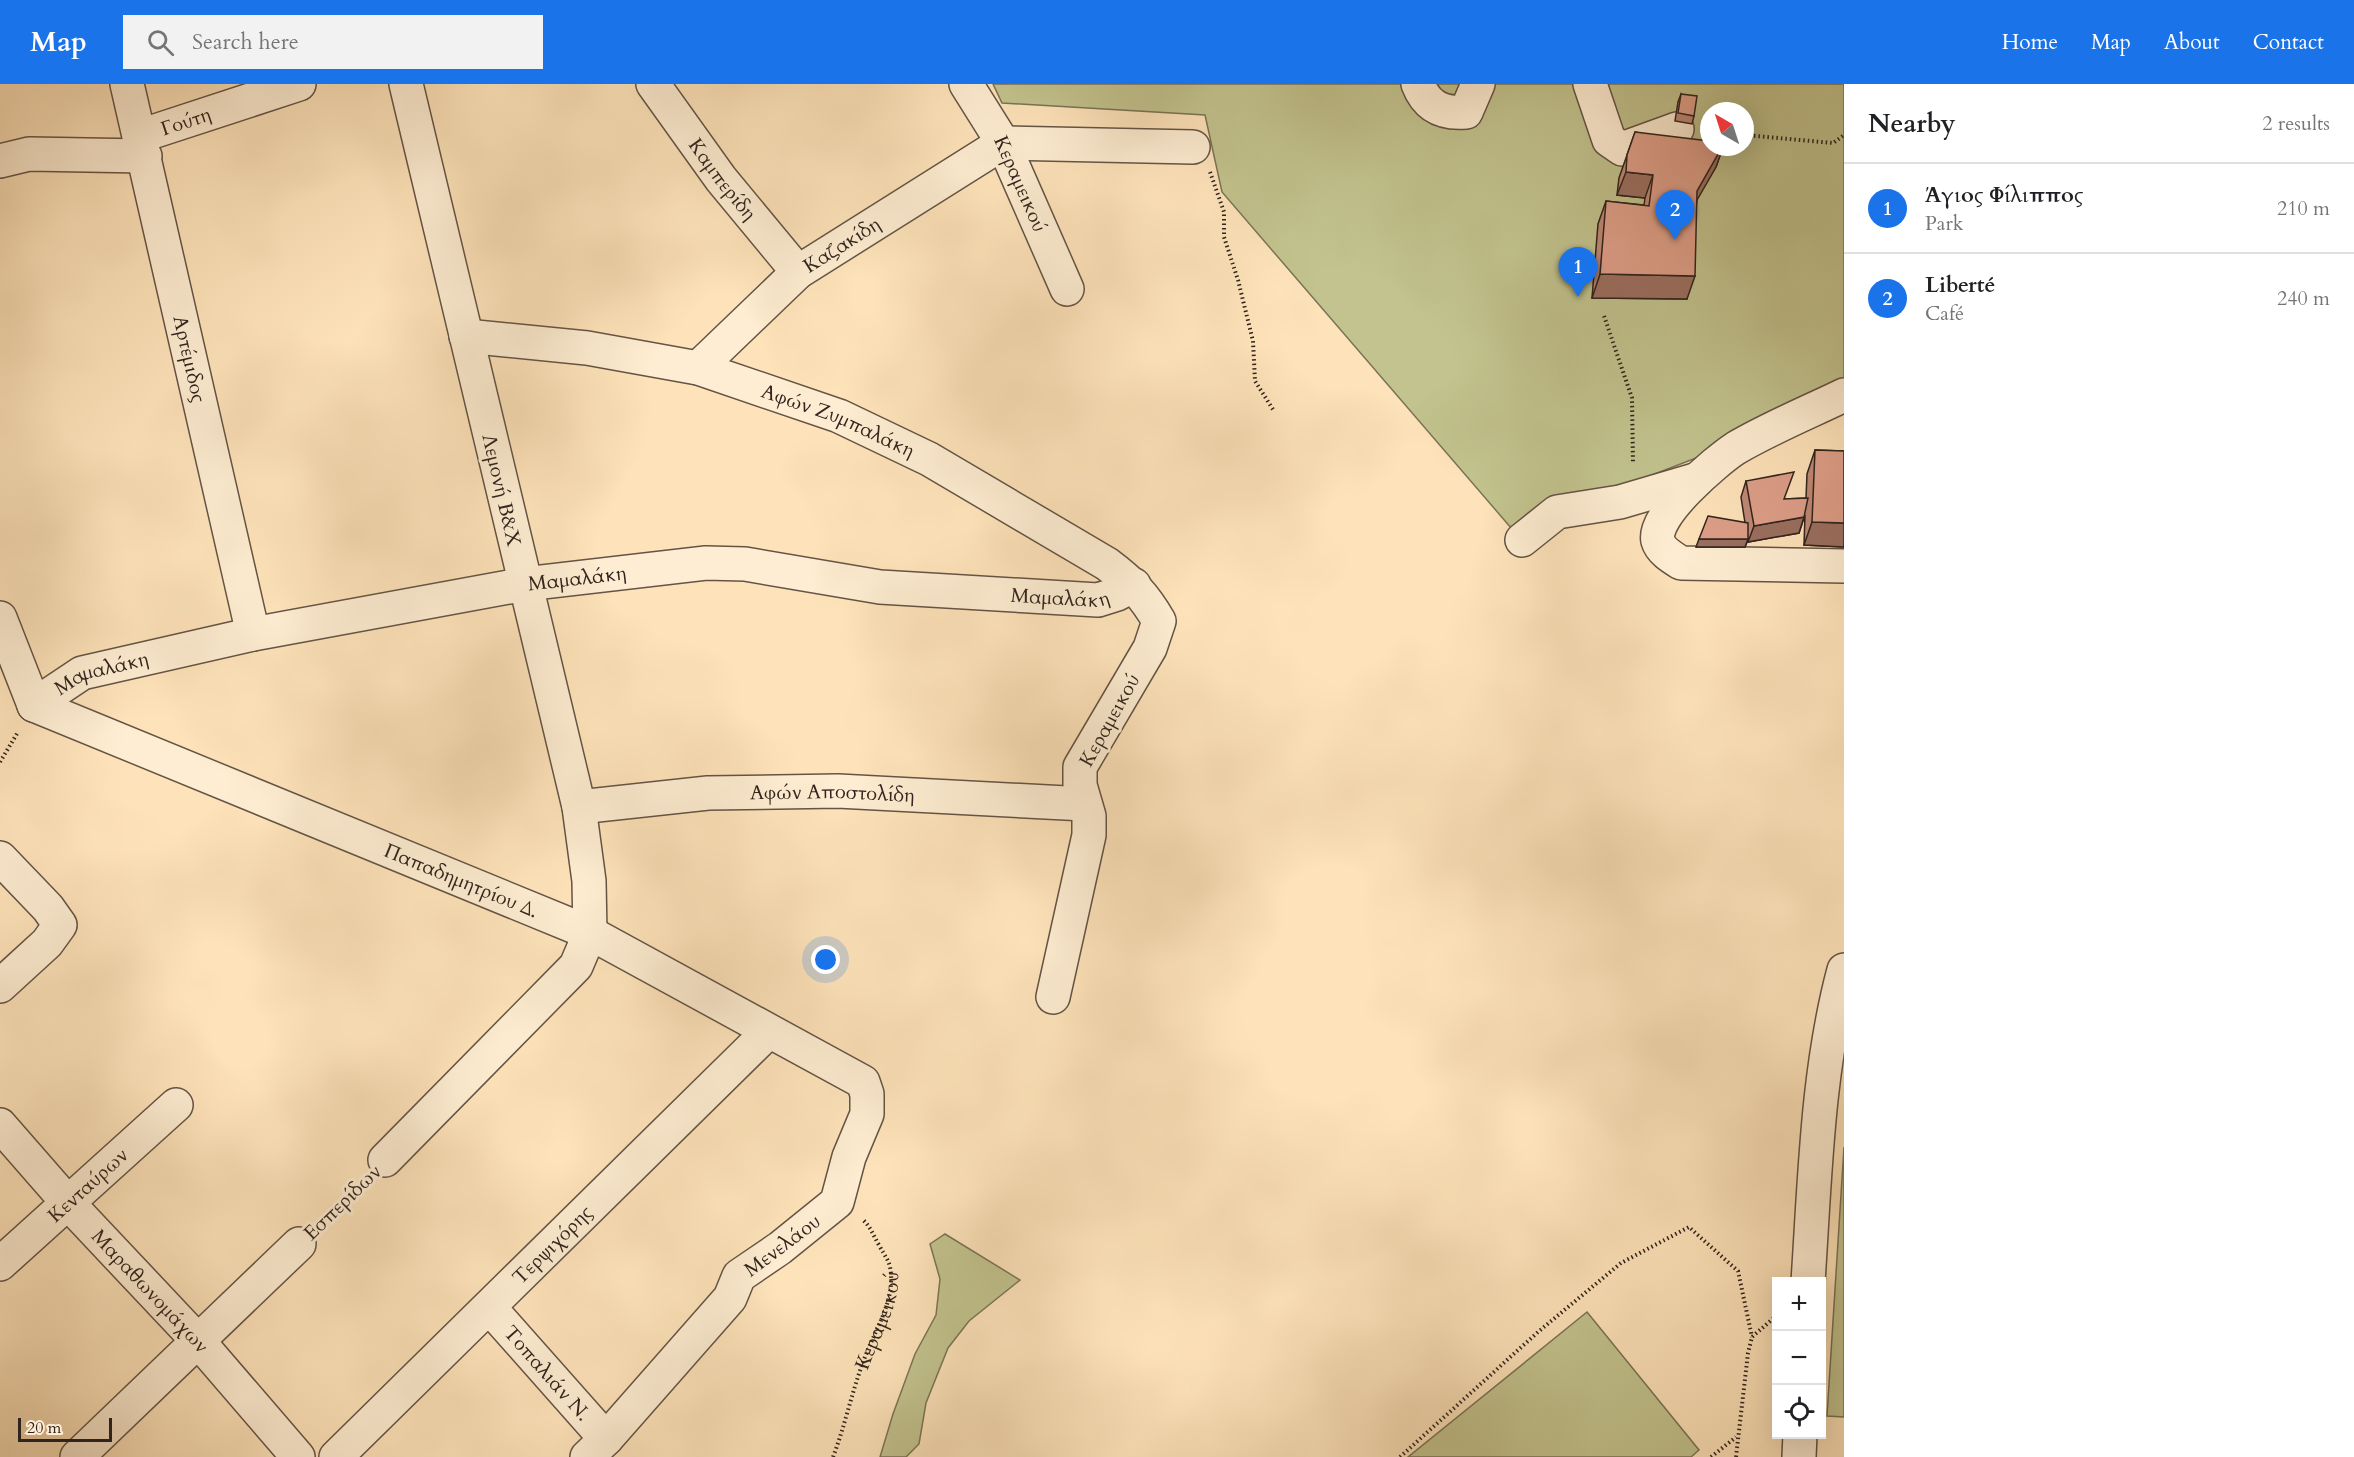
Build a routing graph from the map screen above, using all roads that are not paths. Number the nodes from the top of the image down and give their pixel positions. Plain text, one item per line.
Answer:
1 (127, 84) edge
2 (299, 84) edge
3 (406, 84) edge
4 (653, 84) edge
5 (966, 84) edge
6 (1418, 84) edge
7 (1478, 84) edge
8 (1590, 84) edge
9 (1677, 129) dead end
10 (1003, 143) junction
11 (142, 146) junction
12 (1193, 147) road end
13 (0, 161) edge
14 (798, 272) junction
15 (1067, 289) dead end
16 (466, 336) junction
17 (698, 368) junction
18 (1844, 395) edge
19 (1699, 479) junction
20 (1522, 540) dead end
21 (1844, 566) edge
22 (525, 584) junction
23 (1134, 585) junction
24 (0, 618) edge
25 (1159, 621) joint
26 (253, 634) junction
27 (34, 705) junction
28 (1085, 804) junction
29 (579, 807) junction
30 (0, 858) edge
31 (590, 933) junction
32 (1844, 970) edge
33 (0, 986) edge
34 (1053, 998) dead end
35 (768, 1032) junction
36 (867, 1094) joint
37 (176, 1105) dead end
38 (0, 1125) edge
39 (386, 1160) road end
40 (69, 1204) junction
41 (299, 1244) road end
42 (0, 1264) edge
43 (1808, 1277) edge
44 (489, 1307) junction
45 (199, 1342) junction
46 (1800, 1439) edge
47 (597, 1448) edge
48 (77, 1457) edge
49 (297, 1457) edge
50 (336, 1457) edge
51 (1798, 1457) edge

1 - 11 street, Αρτέμιδος
2 - 11 street, Γούτη
3 - 16 street, Λεμονή Β&Χ
4 - 14 street, Καμπερίδη
5 - 10 street, Κεραμεικού
6 - 7 street
8 - 9 street
10 - 12 street
10 - 14 street, Καζακίδη
10 - 15 street, Κεραμεικού
11 - 13 street, Γούτη
11 - 26 street, Αρτέμιδος
14 - 17 street, Καζακίδη
16 - 17 street, Αφών Ζυμπαλάκη
16 - 22 street, Λεμονή Β&Χ
17 - 23 street, Αφών Ζυμπαλάκη
18 - 19 street
19 - 20 street
19 - 21 street
22 - 23 street, Μαμαλάκη
22 - 26 street, Μαμαλάκη
22 - 29 street, Λεμονή Β&Χ
23 - 25 street, Αφών Ζυμπαλάκη
24 - 27 street
25 - 28 street, Κεραμεικού
26 - 27 street, Μαμαλάκη
27 - 31 street, Παπαδημητρίου Δ.
28 - 29 street, Αφών Αποστολίδη
28 - 34 street, Κεραμεικού
29 - 31 street, Λεμονή Β&Χ
30 - 33 street
31 - 35 street, Παπαδημητρίου Δ.
31 - 39 street, Εσπερίδων
32 - 43 street
35 - 36 street, Παπαδημητρίου Δ.
35 - 44 street, Τερψιχόρης
36 - 47 street, Μενελάου
37 - 40 street, Κενταύρων
38 - 40 street, Μαραθωνομάχων
40 - 42 street, Κενταύρων
40 - 45 street, Μαραθωνομάχων
41 - 45 street, Εσπερίδων
44 - 47 street, Τοπαλιάν Ν.
44 - 50 street, Τερψιχόρης
45 - 48 street, Εσπερίδων
45 - 49 street, Μαραθωνομάχων
46 - 51 street

